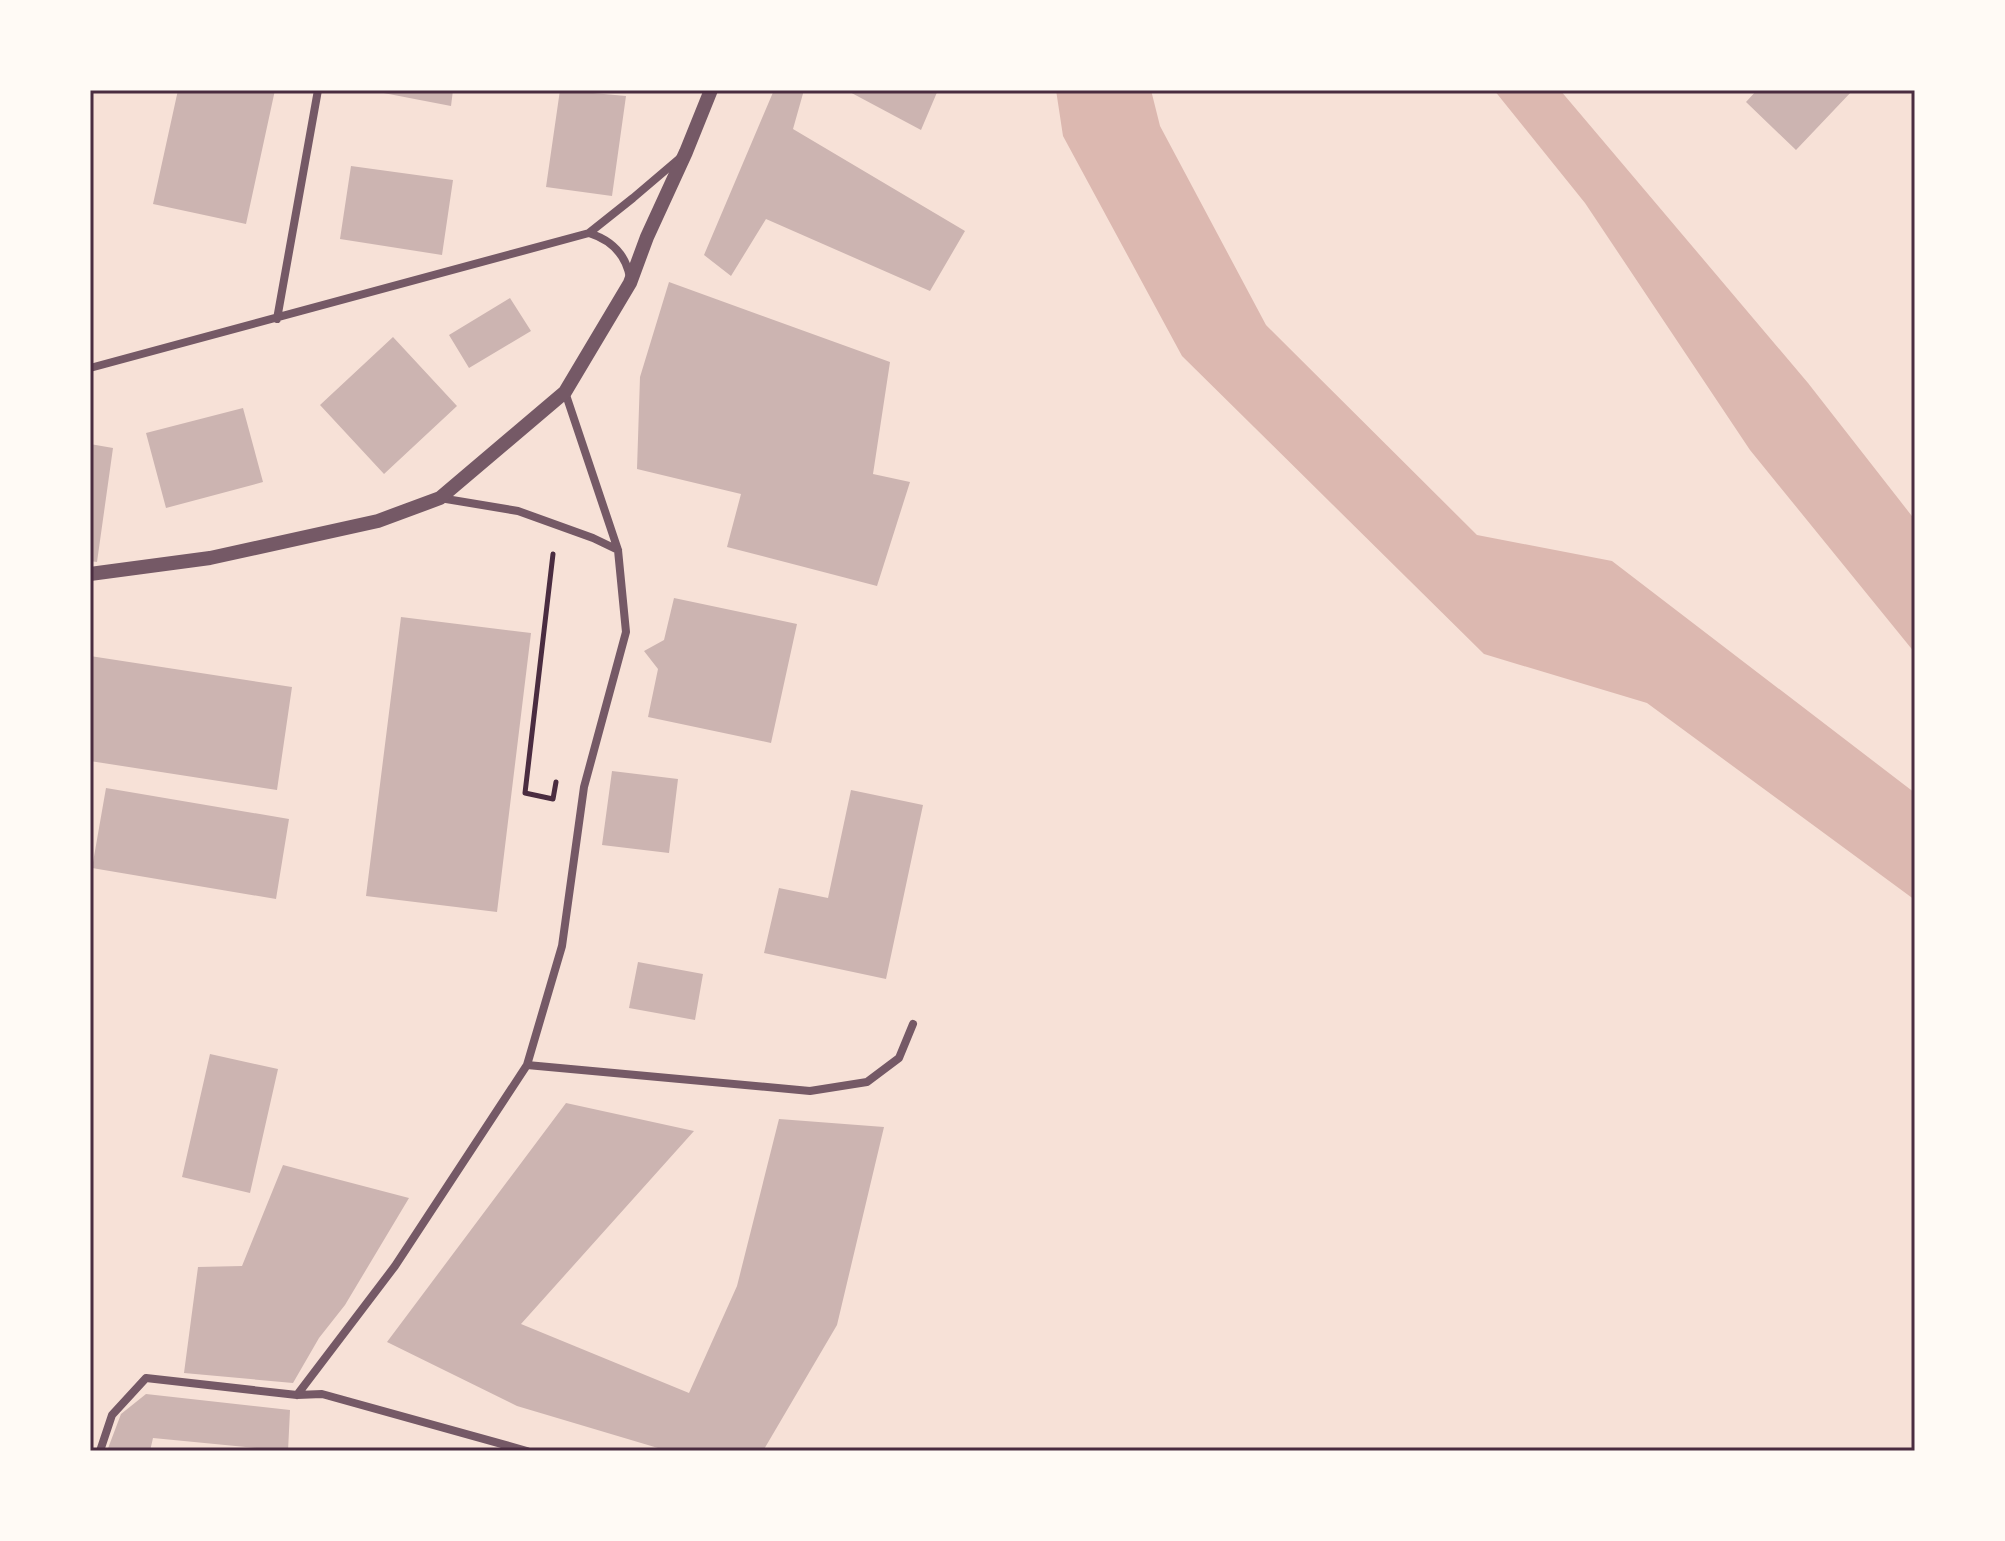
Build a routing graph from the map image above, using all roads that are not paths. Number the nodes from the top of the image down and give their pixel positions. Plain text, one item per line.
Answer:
1 (318, 90) edge
2 (711, 90) edge
3 (686, 152) junction
4 (589, 233) junction
5 (630, 283) junction
6 (277, 319) junction
7 (90, 368) edge
8 (565, 392) junction
9 (440, 498) junction
10 (618, 550) junction
11 (90, 574) edge
12 (913, 1024) dead end
13 (527, 1065) junction
14 (297, 1395) junction
15 (100, 1451) edge
16 (527, 1451) edge

1 - 6 street
2 - 3 street
3 - 4 street
3 - 5 street
4 - 5 street
4 - 6 street
5 - 8 street
6 - 7 street
8 - 9 street
8 - 10 street
9 - 10 street
9 - 11 street
10 - 13 street
12 - 13 street
13 - 14 street
14 - 15 street
14 - 16 street

